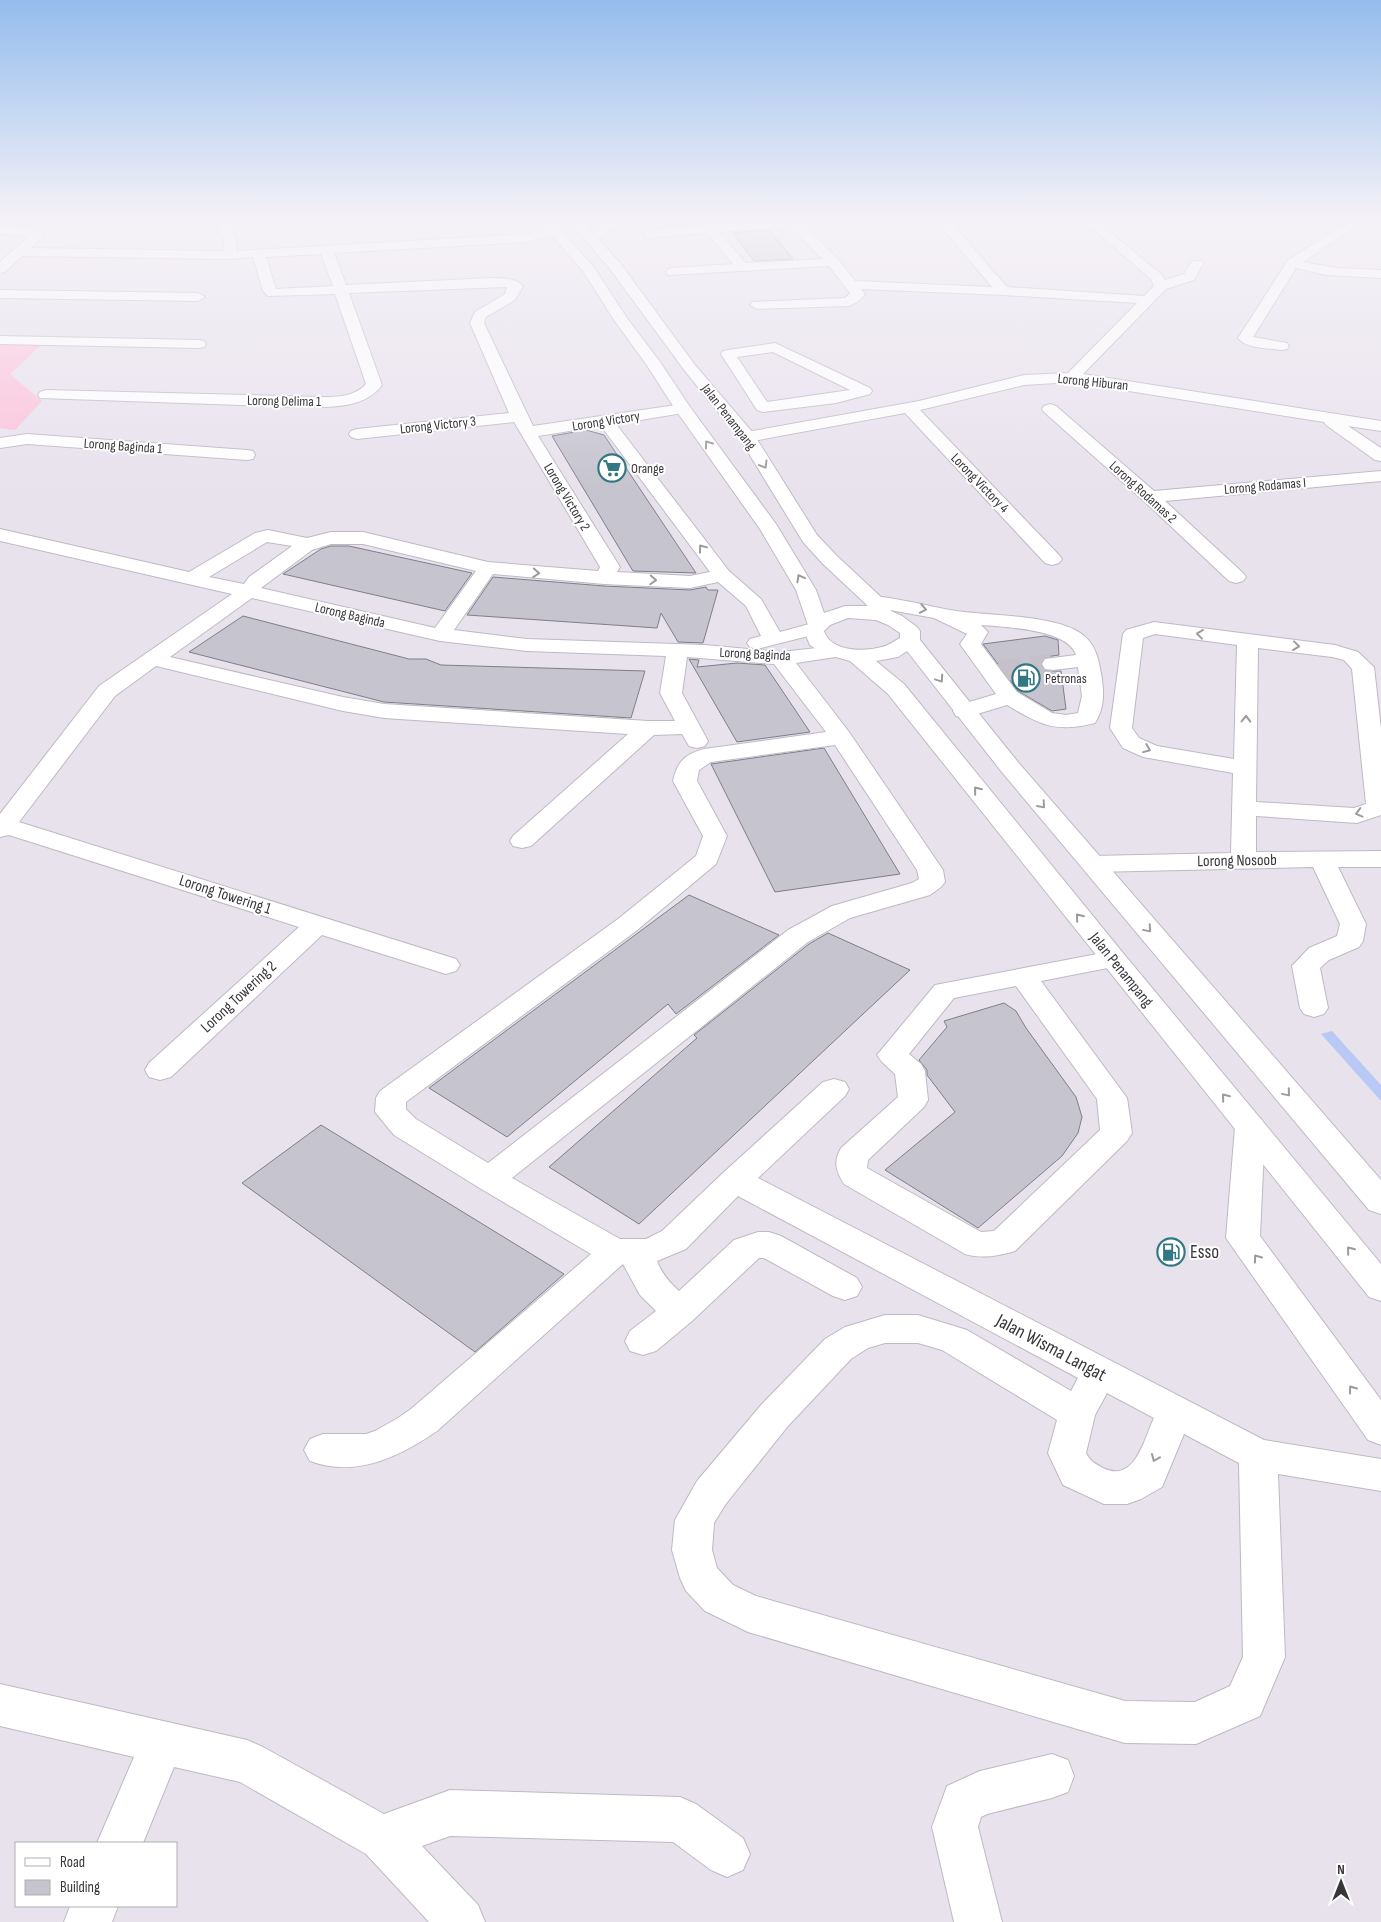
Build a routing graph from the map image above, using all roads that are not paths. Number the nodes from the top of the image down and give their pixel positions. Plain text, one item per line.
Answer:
1 (346, 309) edge
2 (491, 309) edge
3 (614, 309) edge
4 (646, 309) edge
5 (1139, 309) edge
6 (1264, 309) edge
7 (766, 337) dead end
8 (0, 340) edge
9 (199, 344) dead end
10 (1282, 346) dead end
11 (679, 353) junction
12 (652, 362) junction
13 (1072, 377) junction
14 (869, 388) junction
15 (893, 394) dead end
16 (46, 395) dead end
17 (914, 406) junction
18 (683, 409) junction
19 (1050, 409) dead end
20 (884, 411) junction
21 (519, 417) junction
22 (1326, 418) junction
23 (605, 421) junction
24 (1381, 426) edge
25 (529, 432) junction
26 (357, 434) dead end
27 (747, 437) junction
28 (0, 443) edge
29 (247, 456) dead end
30 (1381, 456) edge
31 (1381, 476) edge
32 (1150, 497) junction
33 (0, 535) edge
34 (309, 544) junction
35 (1052, 559) dead end
36 (488, 568) junction
37 (722, 575) junction
38 (1236, 577) dead end
39 (604, 578) junction
40 (191, 579) junction
41 (249, 591) junction
42 (878, 608) junction
43 (950, 616) junction
44 (815, 626) junction
45 (440, 634) junction
46 (1248, 640) junction
47 (910, 641) junction
48 (777, 649) junction
49 (677, 651) junction
50 (846, 654) junction
51 (153, 659) junction
52 (1088, 660) junction
53 (1053, 664) tunnel mouth
54 (1009, 697) junction
55 (964, 711) junction
56 (689, 726) junction
57 (648, 728) junction
58 (841, 737) junction
59 (704, 756) junction
60 (1245, 768) junction
61 (1244, 808) junction
62 (2, 828) edge
63 (522, 841) dead end
64 (1381, 859) edge
65 (1243, 860) junction
66 (1322, 860) junction
67 (1092, 864) junction
68 (318, 924) junction
69 (1113, 959) junction
70 (446, 965) dead end
71 (1023, 976) junction
72 (1314, 1008) dead end
73 (160, 1070) dead end
74 (834, 1089) dead end
75 (1250, 1127) junction
76 (1351, 1167) junction
77 (489, 1179) junction
78 (735, 1180) junction
79 (1381, 1196) edge
80 (1381, 1202) edge
81 (626, 1252) junction
82 (845, 1288) dead end
83 (1381, 1288) edge
84 (680, 1311) junction
85 (643, 1341) dead end
86 (1100, 1374) junction
87 (1077, 1413) junction
88 (1174, 1413) junction
89 (1381, 1429) edge
90 (323, 1450) dead end
91 (1258, 1455) junction
92 (1381, 1476) edge
93 (0, 1705) edge
94 (162, 1742) junction
95 (1052, 1776) dead end
96 (382, 1838) junction
97 (120, 1842) edge
98 (727, 1854) dead end
99 (94, 1907) edge
100 (88, 1922) edge
101 (460, 1922) edge
102 (978, 1922) edge

1 - 16 street, Lorong Delima 1
2 - 21 street, Lorong Victory 2
3 - 12 street, Jalan Penampang
4 - 11 street, Jalan Penampang
5 - 13 street
6 - 10 street
7 - 14 street
8 - 9 street
11 - 12 street
11 - 27 street, Jalan Penampang
12 - 18 street, Jalan Penampang
13 - 17 street, Lorong Hiburan
13 - 22 street, Lorong Hiburan
14 - 14 street
14 - 20 street
15 - 17 street
17 - 20 street, Lorong Hiburan
17 - 35 street, Lorong Victory 4
18 - 23 street, Lorong Victory
44 -> 18 street, Jalan Penampang
19 - 32 street, Lorong Rodamas 2
20 - 27 street, Lorong Hiburan
21 - 25 street, Lorong Victory 2
21 - 26 street, Lorong Victory 3
22 - 24 street, Lorong Hiburan
22 - 30 street
23 - 25 street, Lorong Victory
37 -> 23 street
25 - 39 street, Lorong Victory 2
27 -> 42 street, Jalan Penampang
28 - 29 street, Lorong Baginda 1
31 - 32 street, Lorong Rodamas I
32 - 38 street, Lorong Rodamas 2
33 - 40 street, Lorong Baginda
34 - 36 street
34 - 40 street
34 - 41 street
36 -> 39 street
36 - 45 street
39 -> 37 street
37 - 48 street
40 - 41 street, Lorong Baginda
41 - 45 street, Lorong Baginda
41 - 51 street
42 -> 43 street, Lorong Baginda
42 - 44 street, Lorong Baginda
42 - 47 street
43 - 52 street
43 - 54 street
44 - 48 street, Lorong Baginda
44 - 50 street, Jalan Penampang
45 - 49 street, Lorong Baginda
60 -> 46 street
46 -> 60 street
46 -> 61 street
47 - 50 street, Lorong Baginda
47 -> 55 street
48 - 49 street, Lorong Baginda
48 - 50 street, Lorong Baginda
48 - 58 street
49 - 56 street
69 -> 50 street, Jalan Penampang
51 - 57 street
51 - 62 street
52 - 53 street
52 - 54 street
54 - 55 street
55 -> 67 street
56 - 57 street
56 - 59 street
57 - 63 street
58 - 59 street
58 - 77 street
59 - 77 street
60 - 61 street
61 - 65 street
62 - 68 street, Lorong Towering 1
64 - 66 street, Lorong Nosoob
65 - 66 street, Lorong Nosoob
65 - 67 street, Lorong Nosoob
66 - 72 street
67 -> 76 street
68 - 70 street, Lorong Towering 1
68 - 73 street, Lorong Towering 2
69 - 71 street
75 -> 69 street, Jalan Penampang
71 - 71 street
74 - 78 street
83 -> 75 street, Jalan Penampang
89 -> 75 street
76 - 79 street
76 - 80 street
77 - 81 street
78 - 81 street
78 - 86 street, Jalan Wisma Langat
81 - 84 street
81 - 90 street
82 - 84 street
84 - 85 street
86 - 87 street
86 - 88 street, Jalan Wisma Langat
88 -> 87 street
87 - 91 street
88 - 91 street, Jalan Wisma Langat
91 - 92 street, Jalan Wisma Langat
93 - 94 street
94 - 96 street
94 - 97 street
95 - 102 street
96 - 98 street
96 - 101 street
99 - 100 street

